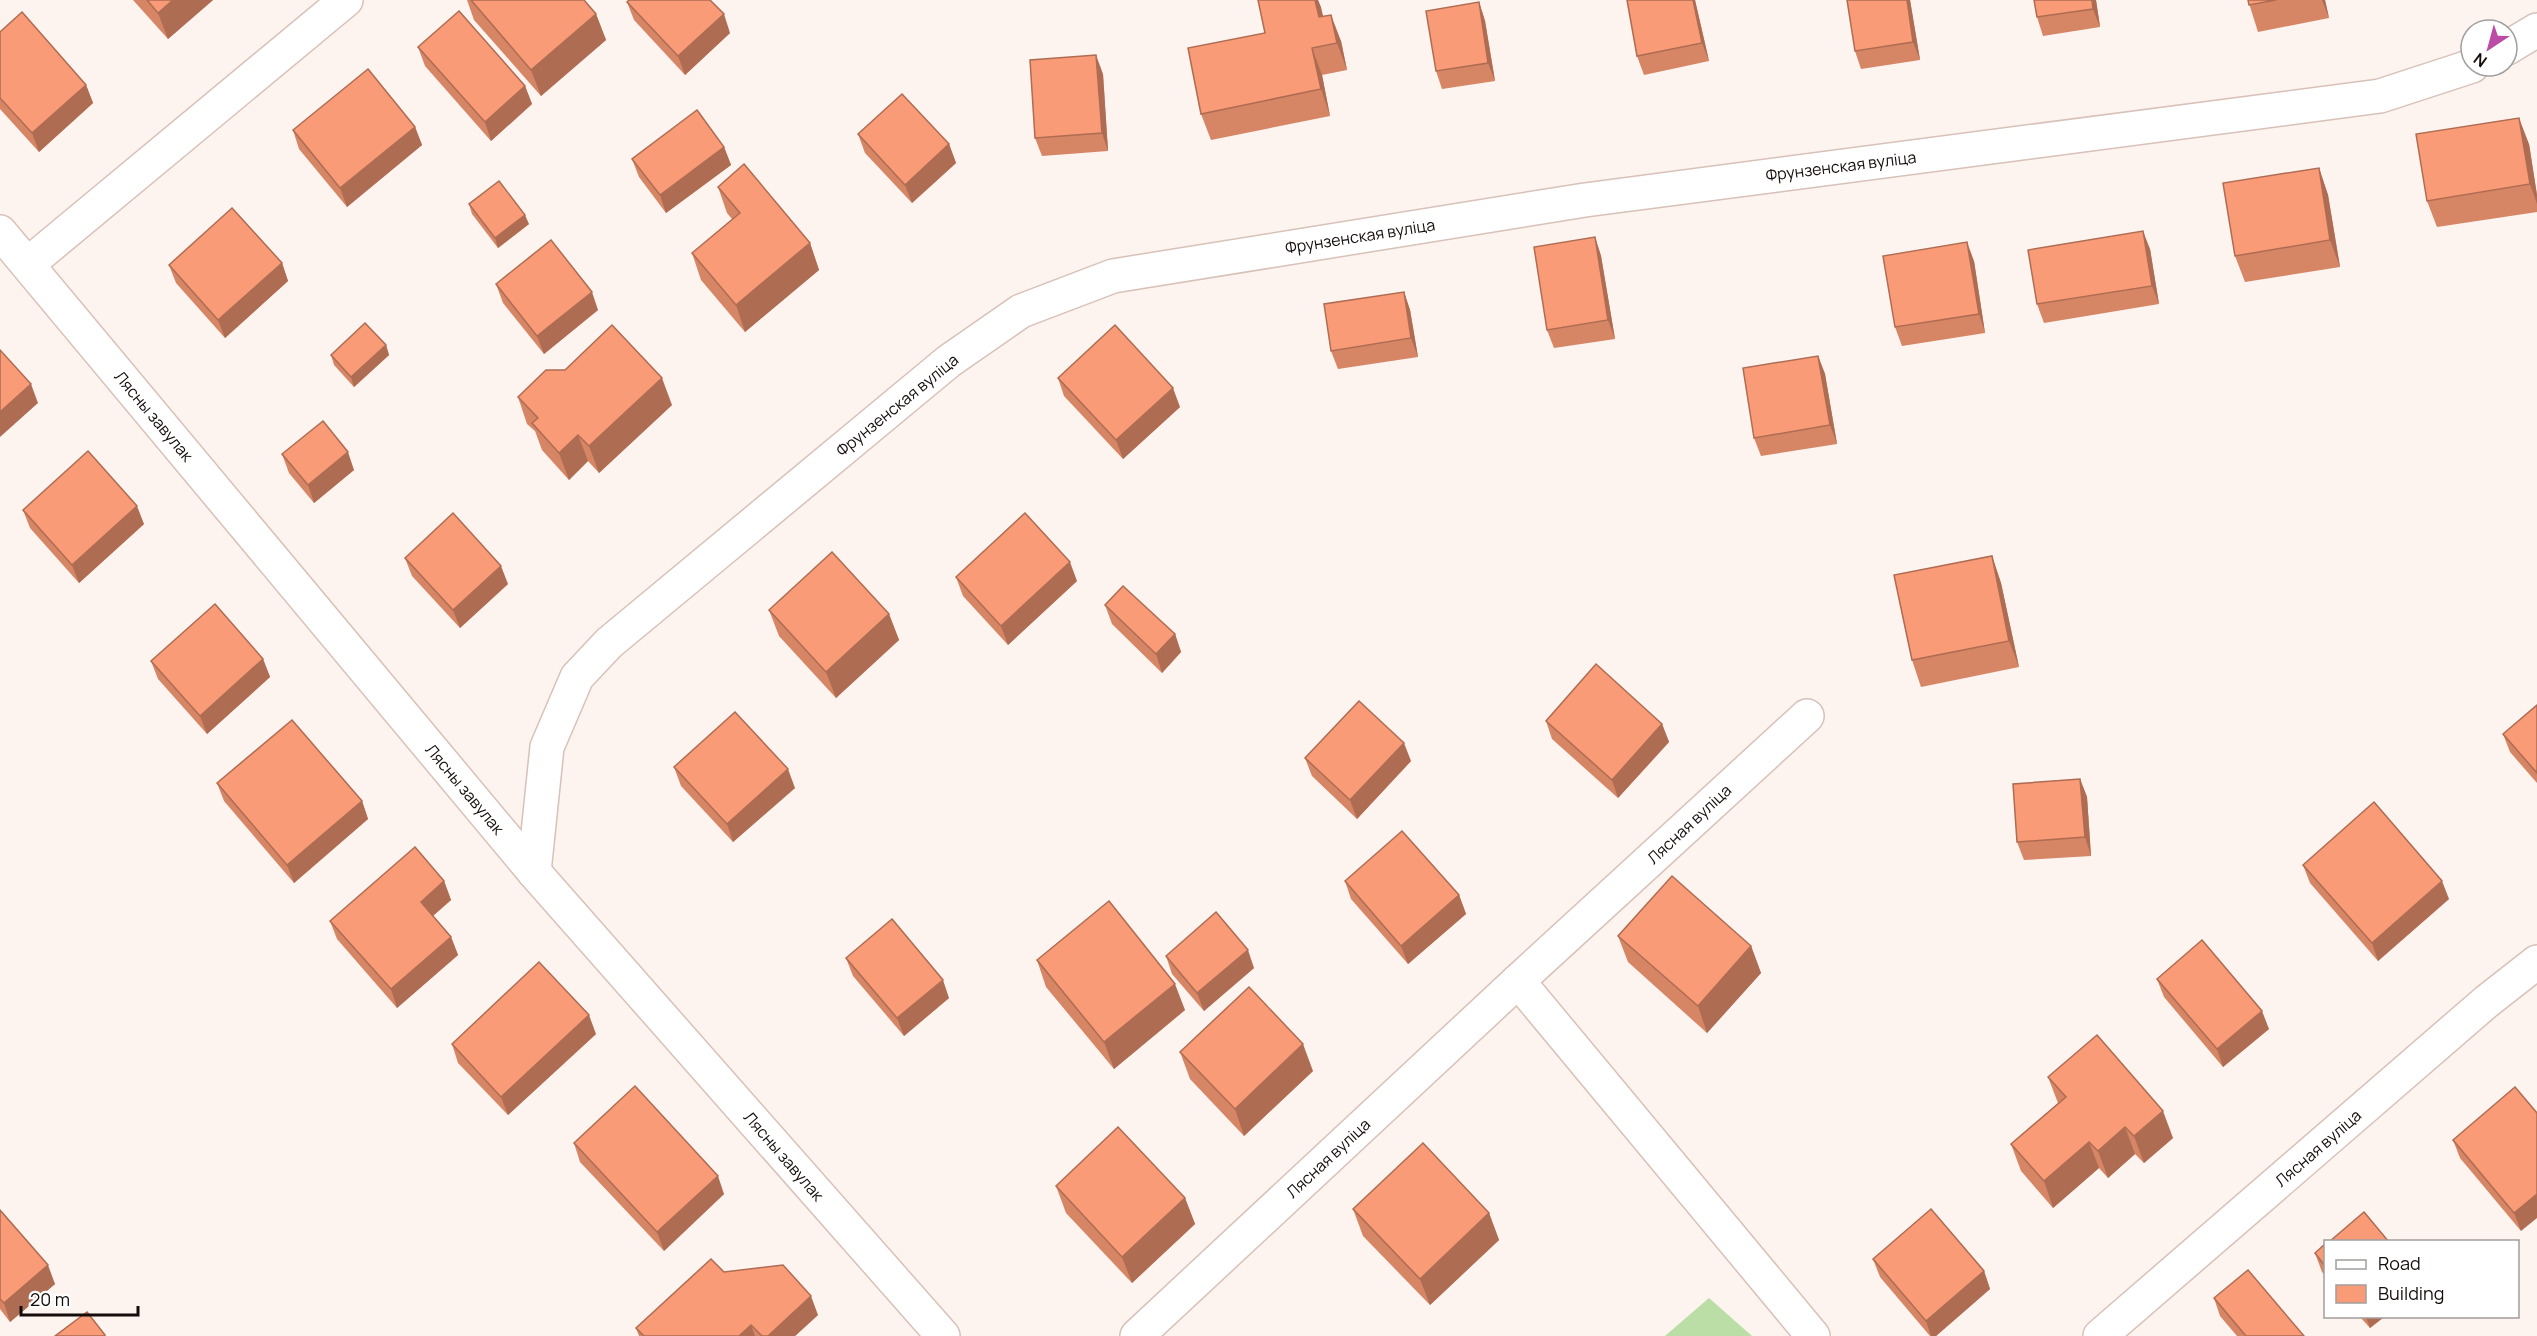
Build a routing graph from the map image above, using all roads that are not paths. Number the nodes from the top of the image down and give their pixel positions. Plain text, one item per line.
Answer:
1 (346, 0) edge
2 (2537, 30) edge
3 (2519, 41) edge
4 (2459, 70) edge
5 (0, 232) edge
6 (28, 264) junction
7 (1807, 716) dead end
8 (534, 872) junction
9 (2537, 962) edge
10 (1518, 981) junction
11 (944, 1336) edge
12 (1137, 1336) edge
13 (1813, 1336) edge
14 (2100, 1336) edge

1 - 6 street
2 - 3 street
4 - 8 street, Фрунзенская вуліца
5 - 6 street, Лясны завулак
6 - 8 street, Лясны завулак
7 - 10 street, Лясная вуліца
8 - 11 street, Лясны завулак
9 - 14 street, Лясная вуліца
10 - 12 street, Лясная вуліца
10 - 13 street

